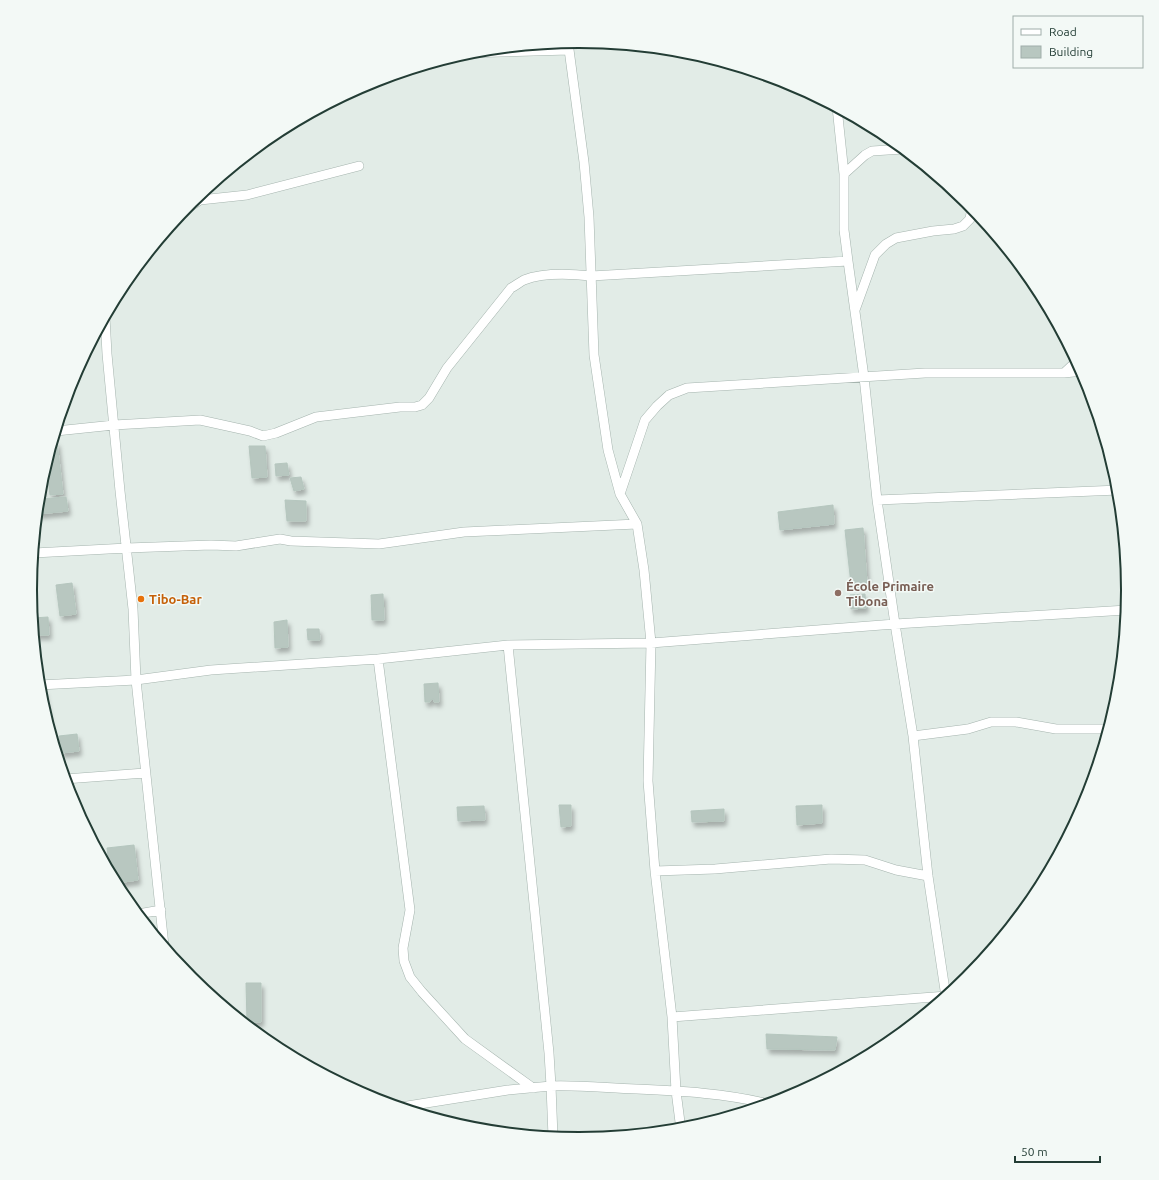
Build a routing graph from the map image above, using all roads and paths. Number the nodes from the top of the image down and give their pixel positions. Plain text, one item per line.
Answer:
1 (568, 48) edge
2 (838, 113) edge
3 (896, 150) edge
4 (359, 166) dead end
5 (844, 174) junction
6 (206, 197) edge
7 (971, 214) edge
8 (848, 261) junction
9 (591, 276) junction
10 (855, 311) junction
11 (106, 327) edge
12 (1073, 365) edge
13 (1076, 372) edge
14 (1064, 373) junction
15 (864, 376) junction
16 (114, 425) junction
17 (61, 430) edge
18 (1113, 490) edge
19 (620, 494) junction
20 (877, 500) junction
21 (637, 524) junction
22 (127, 548) junction
23 (38, 553) edge
24 (1121, 610) edge
25 (895, 624) junction
26 (651, 643) junction
27 (508, 646) junction
28 (378, 659) junction
29 (136, 680) junction
30 (45, 685) edge
31 (1104, 729) edge
32 (913, 736) junction
33 (145, 773) junction
34 (71, 779) edge
35 (655, 871) junction
36 (928, 876) junction
37 (161, 910) junction
38 (144, 913) edge
39 (163, 937) edge
40 (945, 990) edge
41 (939, 997) edge
42 (672, 1017) junction
43 (551, 1086) junction
44 (533, 1088) junction
45 (676, 1091) junction
46 (760, 1102) edge
47 (410, 1106) edge
48 (680, 1123) edge
49 (553, 1131) edge

1 - 9 street
2 - 5 street
3 - 5 street
4 - 6 street
5 - 8 street
7 - 10 street
8 - 9 street
8 - 10 street
9 - 16 street
9 - 19 street
10 - 15 street
11 - 16 street
12 - 14 street
13 - 14 street
14 - 15 street
15 - 19 street
15 - 20 street
16 - 17 street
16 - 22 street
18 - 20 street
19 - 21 street
20 - 25 street
21 - 22 street
21 - 26 street
22 - 23 street
22 - 29 street
24 - 25 street
25 - 26 street
25 - 32 street
26 - 27 street
26 - 35 street
27 - 28 street
27 - 43 street
28 - 29 street
28 - 44 street
29 - 30 street
29 - 33 street
31 - 32 street
32 - 36 street
33 - 34 street
33 - 37 street
35 - 36 street
35 - 42 street
36 - 40 street
37 - 38 street
37 - 39 street
41 - 42 street
42 - 45 street
43 - 44 street
43 - 45 street
43 - 49 street
44 - 47 street
45 - 46 street
45 - 48 street

